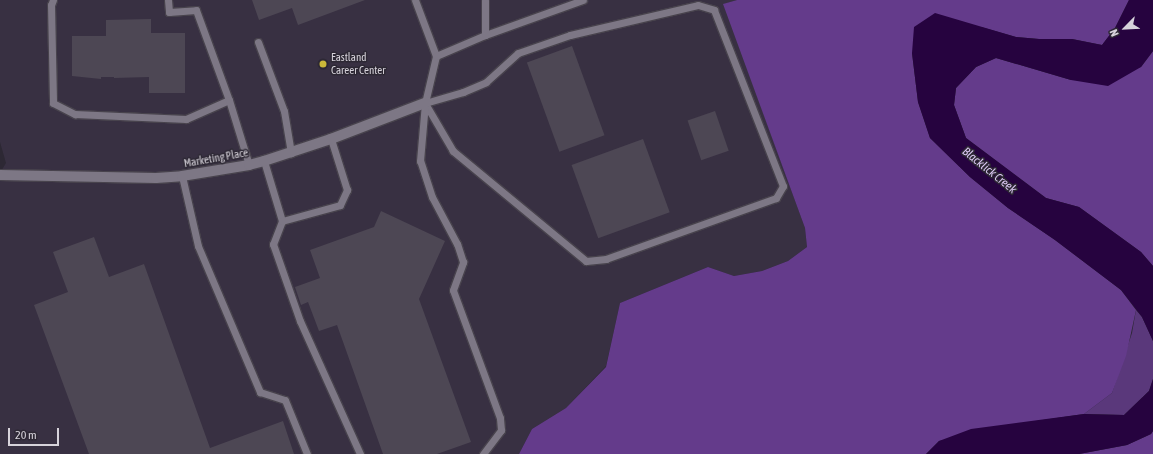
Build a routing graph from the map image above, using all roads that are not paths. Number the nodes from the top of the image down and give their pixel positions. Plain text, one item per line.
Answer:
1 (53, 0) edge
2 (168, 0) edge
3 (415, 0) edge
4 (485, 0) edge
5 (582, 0) edge
6 (485, 34) junction
7 (258, 42) dead end
8 (436, 56) junction
9 (229, 100) junction
10 (425, 103) junction
11 (330, 139) junction
12 (291, 153) junction
13 (264, 161) junction
14 (249, 165) junction
15 (0, 175) edge
16 (182, 176) junction
17 (282, 221) junction
18 (307, 454) edge
19 (360, 454) edge
20 (483, 454) edge

1 - 9 lane
2 - 9 lane
3 - 8 lane
4 - 6 lane
5 - 6 lane
6 - 8 lane
7 - 12 lane
8 - 10 lane
9 - 14 lane
10 - 10 lane
10 - 11 street, Marketing Place
10 - 20 lane
11 - 12 street, Marketing Place
11 - 17 lane
12 - 13 street, Marketing Place
13 - 14 street, Marketing Place
13 - 17 lane
14 - 16 street, Marketing Place
15 - 16 street, Marketing Place
16 - 18 lane
17 - 19 lane

